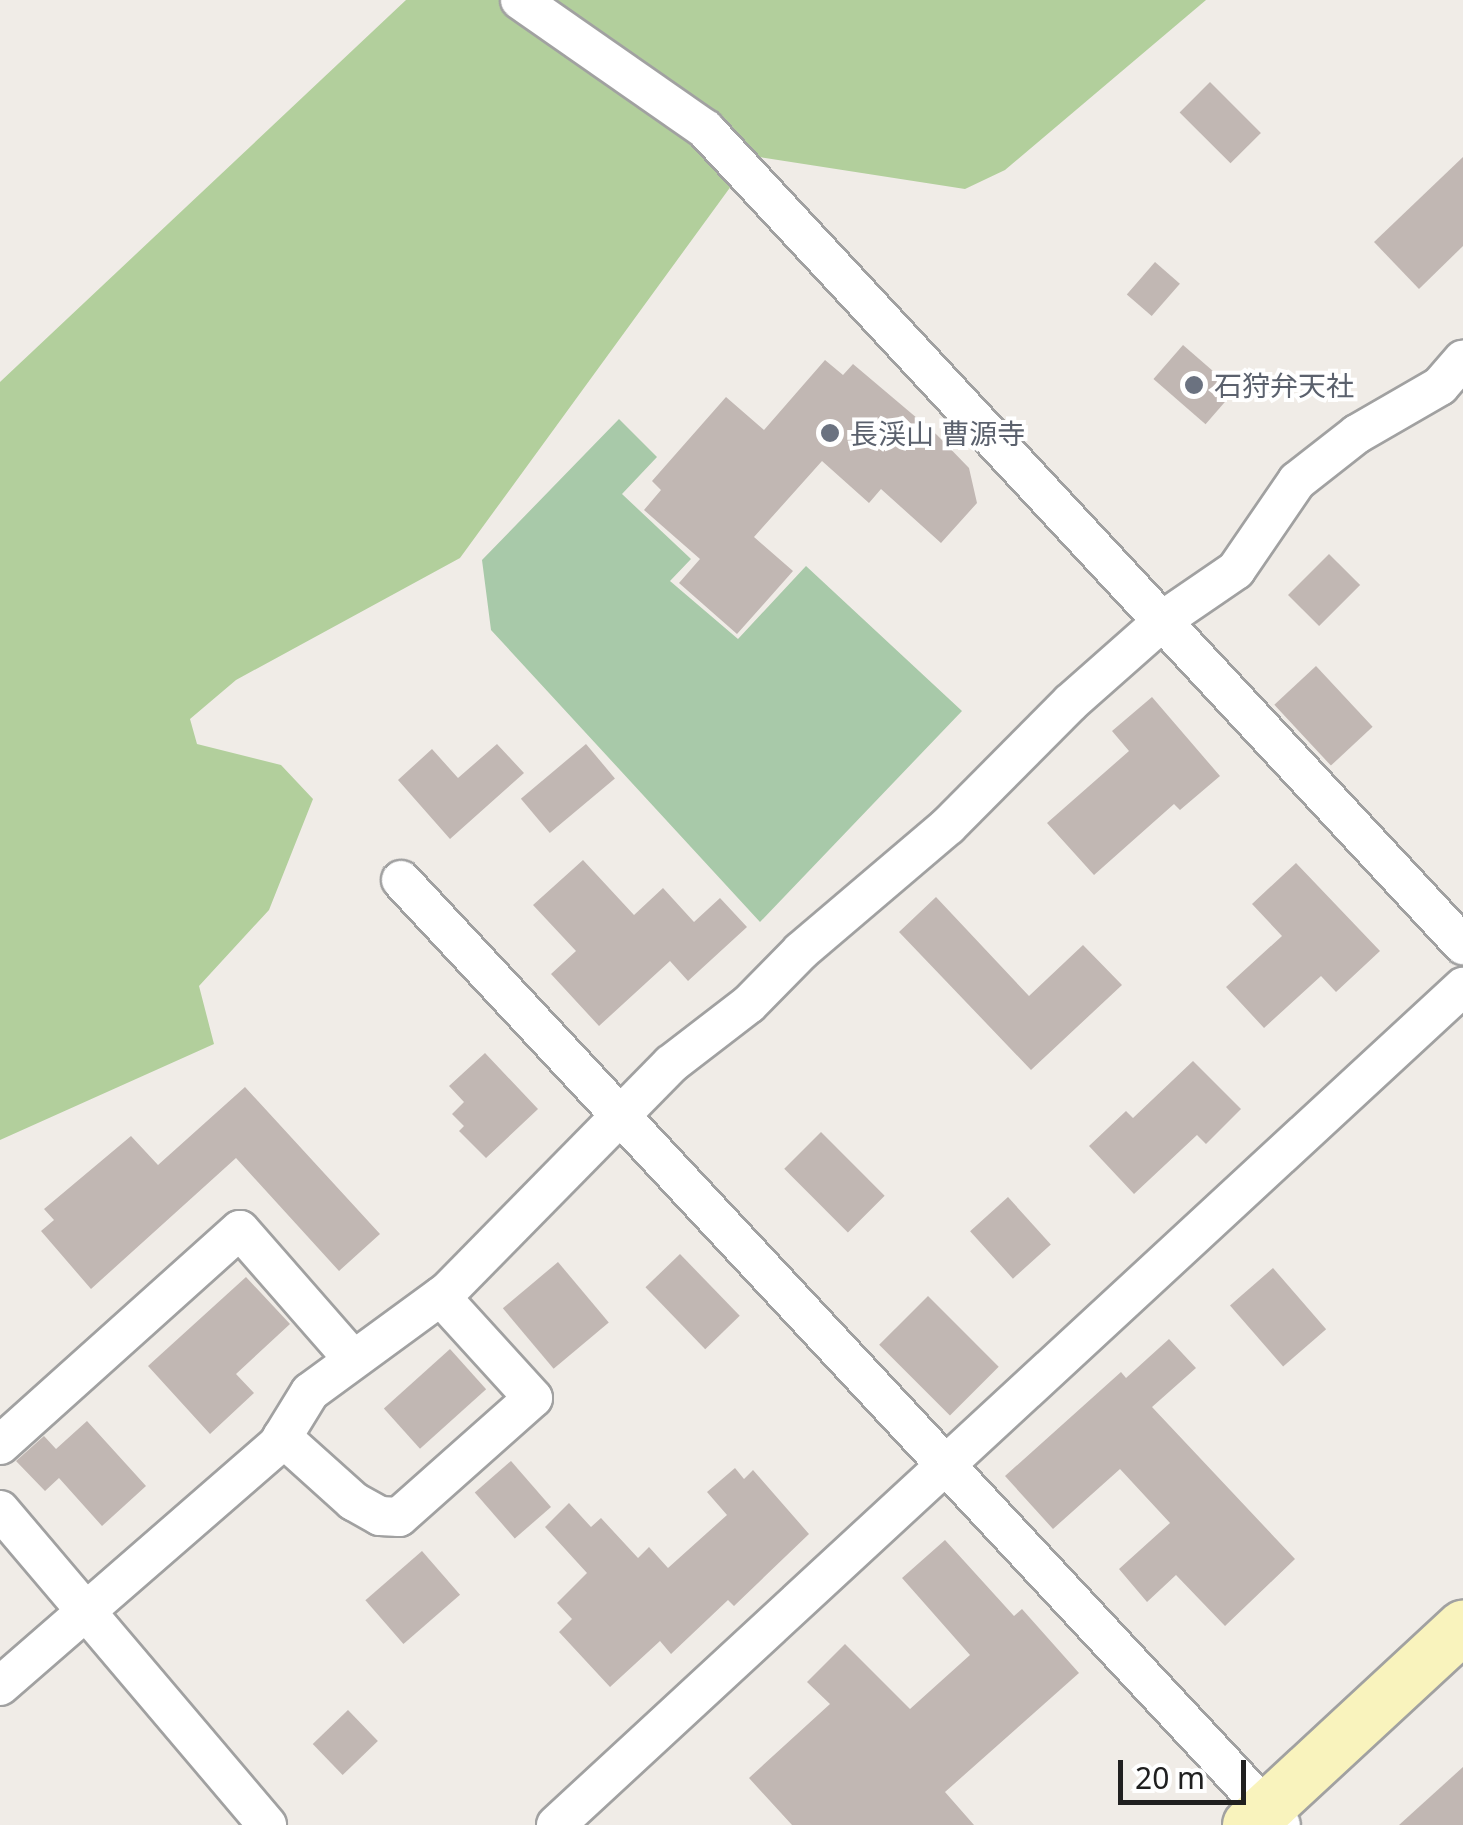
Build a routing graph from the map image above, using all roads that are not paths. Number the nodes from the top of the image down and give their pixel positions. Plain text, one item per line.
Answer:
1 (520, 0) edge
2 (1463, 360) edge
3 (1166, 618) junction
4 (400, 880) dead end
5 (1463, 945) edge
6 (1463, 987) edge
7 (616, 1116) junction
8 (441, 1297) junction
9 (351, 1357) junction
10 (282, 1438) junction
11 (0, 1445) edge
12 (946, 1468) junction
13 (0, 1510) edge
14 (82, 1610) junction
15 (1463, 1628) edge
16 (0, 1686) edge
17 (1265, 1819) edge
18 (267, 1825) edge
19 (556, 1825) edge

1 - 3 street
2 - 3 street
3 - 5 street
3 - 7 street
4 - 7 street
6 - 12 street
7 - 8 street
7 - 12 street
8 - 9 street
8 - 10 street
9 - 10 street
9 - 11 street
10 - 14 street
12 - 17 street
12 - 19 street
13 - 14 street
14 - 16 street
14 - 18 street
15 - 17 main road

